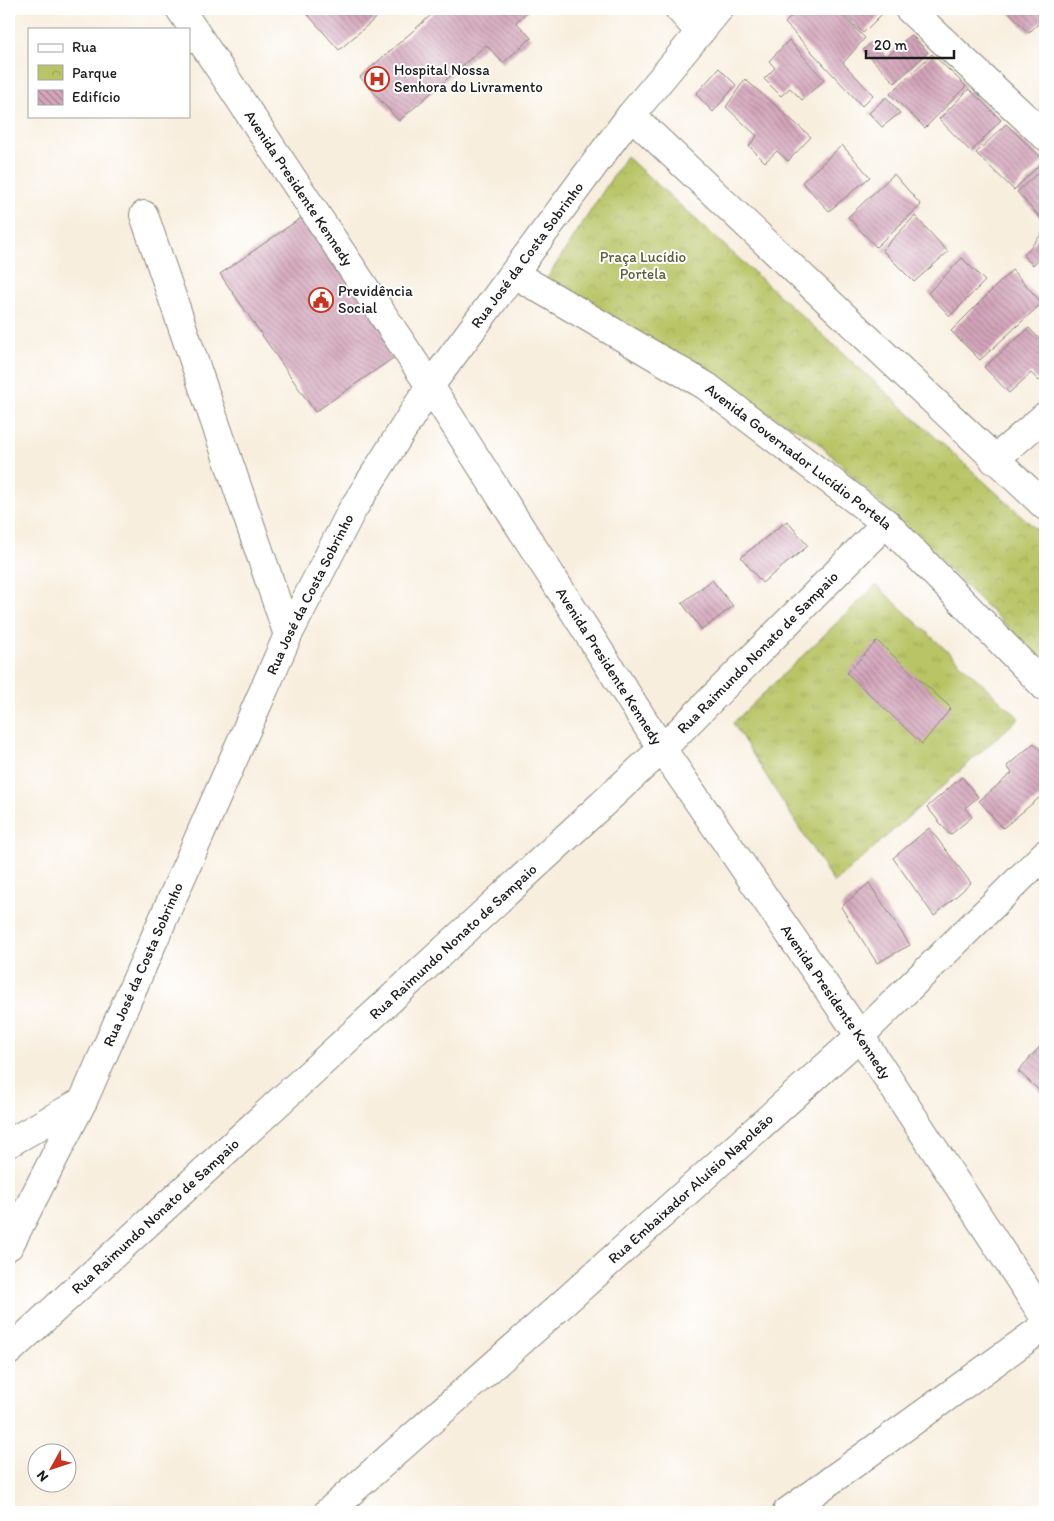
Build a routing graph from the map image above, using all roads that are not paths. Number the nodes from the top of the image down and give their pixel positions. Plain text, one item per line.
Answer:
1 (180, 9) edge
2 (679, 9) edge
3 (719, 9) edge
4 (909, 9) edge
5 (700, 32) junction
6 (632, 115) junction
7 (1045, 136) edge
8 (144, 215) dead end
9 (514, 274) junction
10 (430, 386) junction
11 (1045, 416) edge
12 (994, 460) junction
13 (1045, 506) edge
14 (886, 523) junction
15 (288, 635) junction
16 (1045, 687) edge
17 (662, 749) junction
18 (1045, 854) edge
19 (860, 1036) junction
20 (83, 1101) junction
21 (9, 1143) edge
22 (9, 1246) edge
23 (1045, 1318) edge
24 (1045, 1326) edge
25 (9, 1351) edge
26 (328, 1512) edge
27 (787, 1512) edge

1 - 10 street, Avenida Presidente Kennedy
2 - 5 street
3 - 5 street, Rua José da Costa Sobrinho
4 - 7 street
5 - 6 street, Rua José da Costa Sobrinho
6 - 9 street, Rua José da Costa Sobrinho
6 - 12 street
8 - 15 street
9 - 10 street, Rua José da Costa Sobrinho
9 - 14 street, Avenida Governador Lucídio Portela
10 - 15 street, Rua José da Costa Sobrinho
10 - 17 street, Avenida Presidente Kennedy
11 - 12 street
12 - 13 street
14 - 16 street, Avenida Governador Lucídio Portela
14 - 17 street, Rua Raimundo Nonato de Sampaio
15 - 20 street, Rua José da Costa Sobrinho
17 - 19 street, Avenida Presidente Kennedy
17 - 25 street, Rua Raimundo Nonato de Sampaio
18 - 19 street, Rua Embaixador Aluísio Napoleão
19 - 23 street, Avenida Presidente Kennedy
19 - 26 street, Rua Embaixador Aluísio Napoleão
20 - 21 street
20 - 22 street, Rua José da Costa Sobrinho
24 - 27 street

